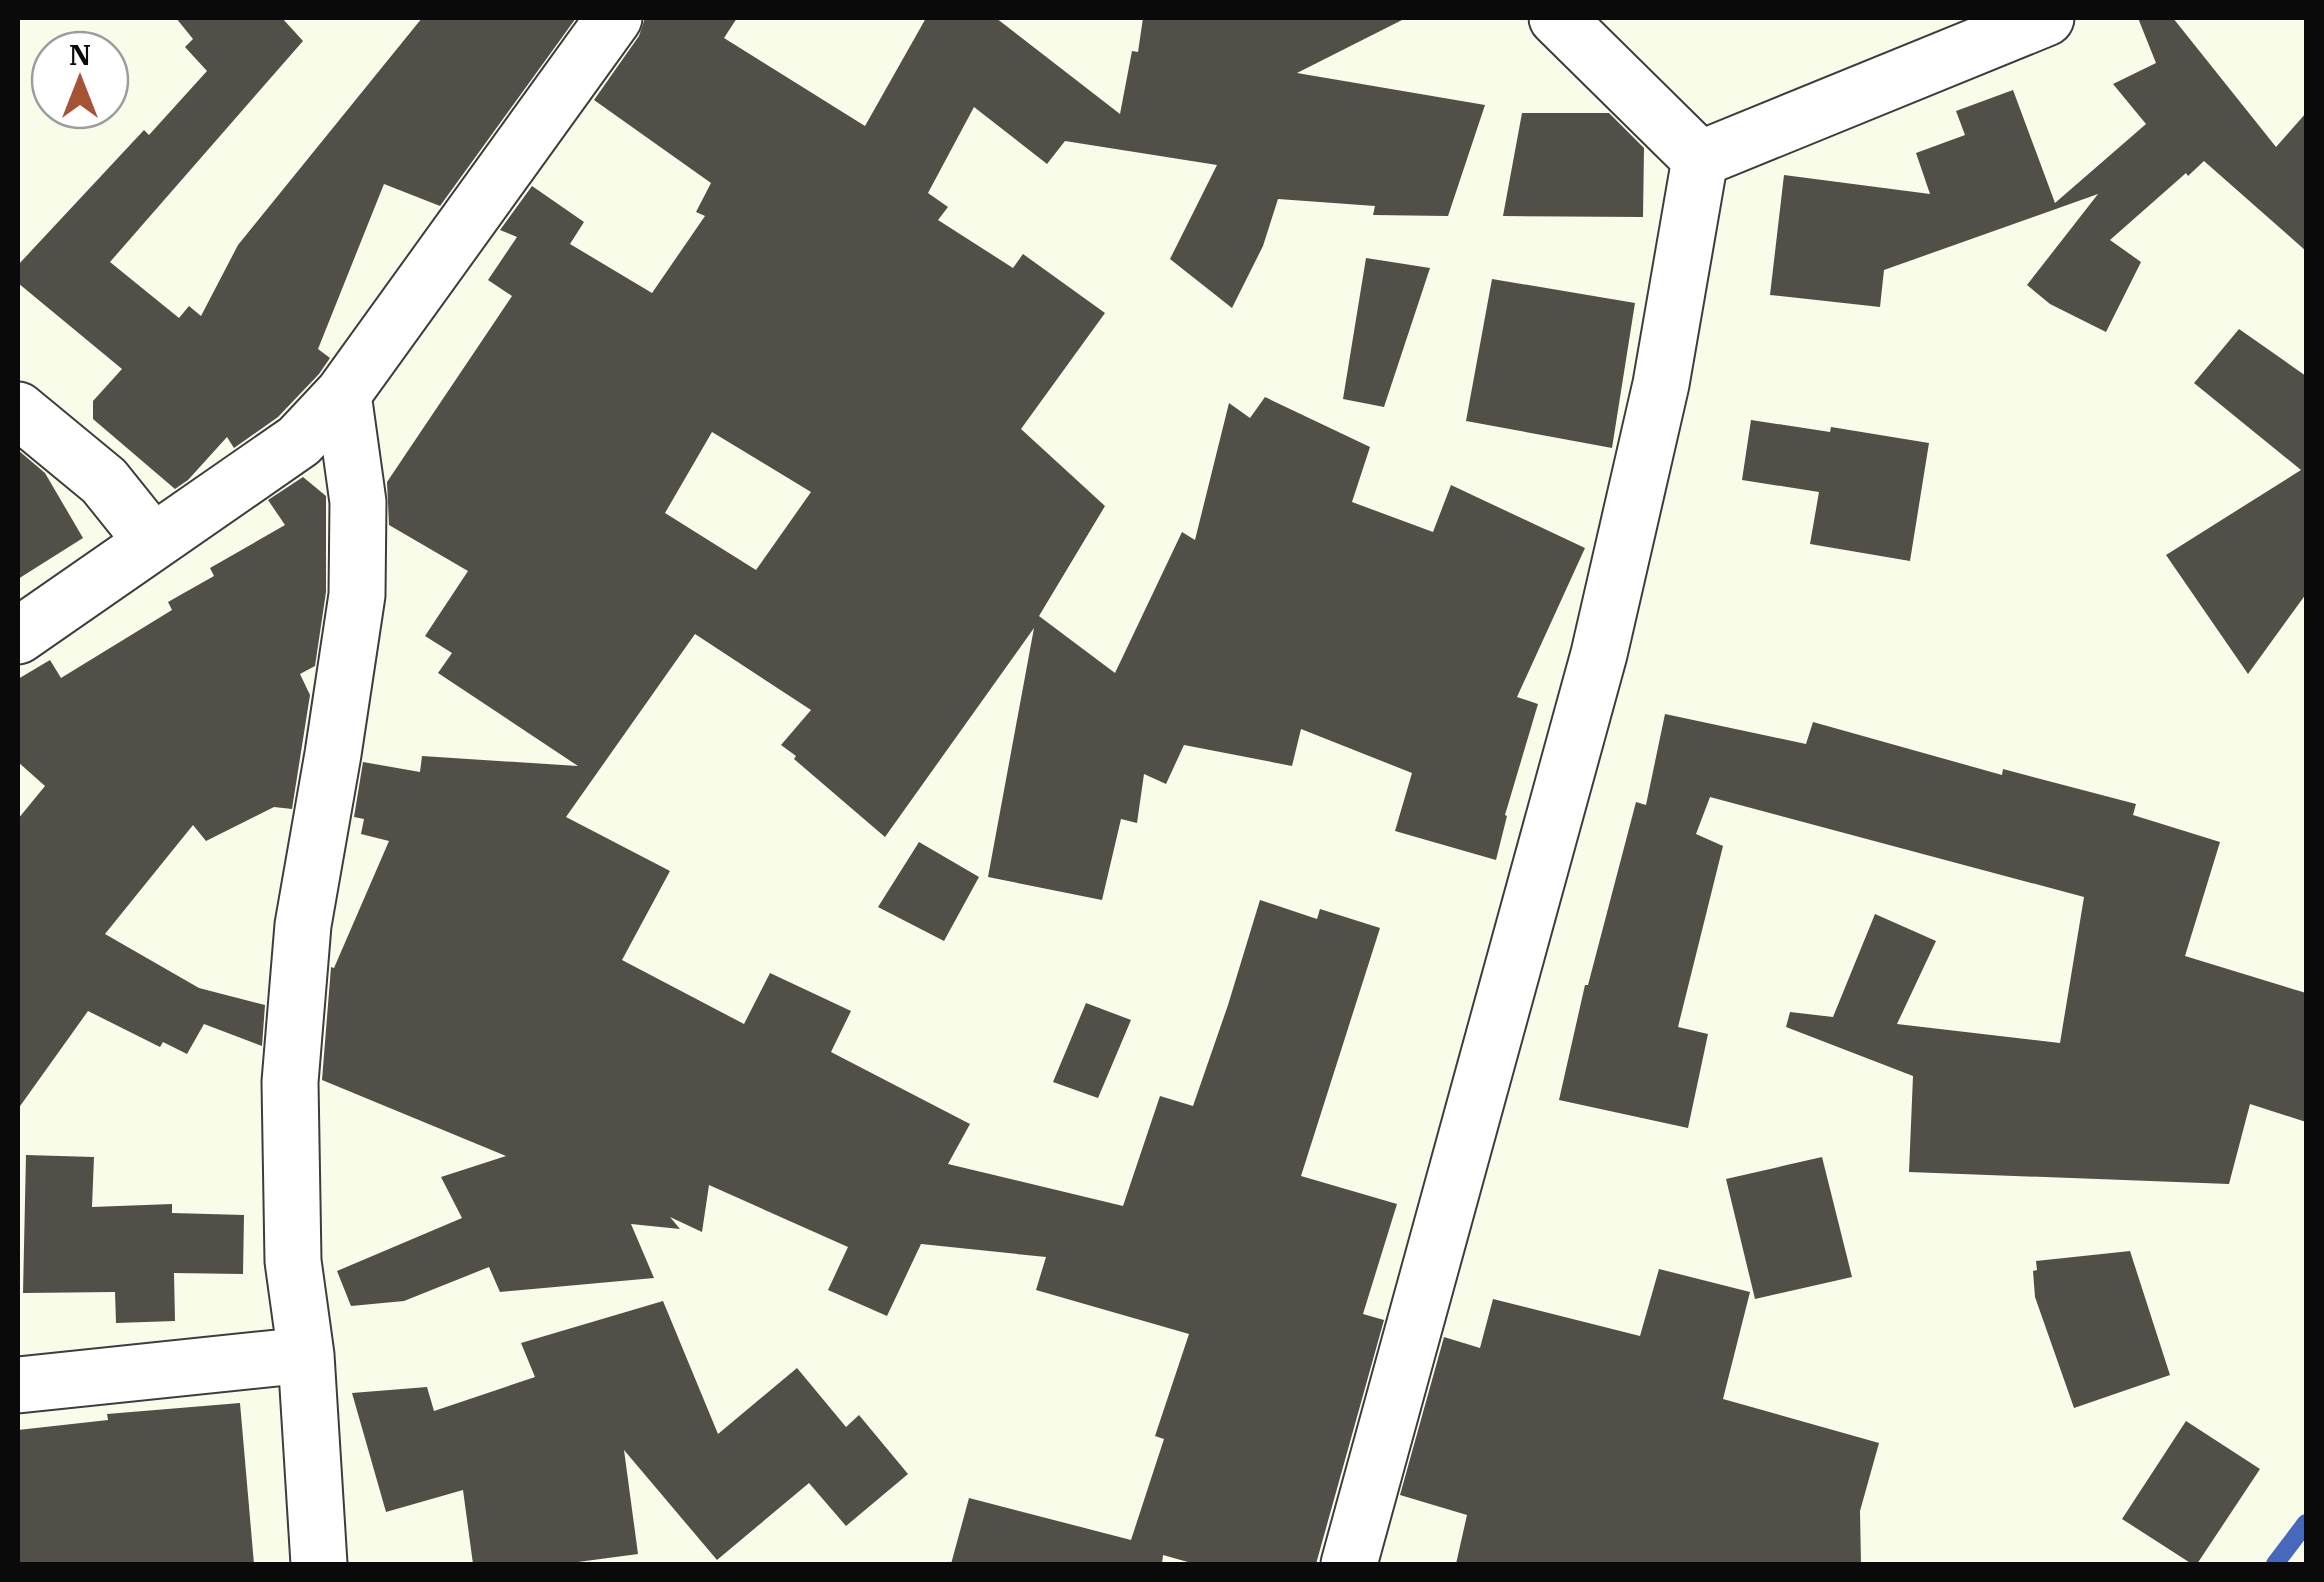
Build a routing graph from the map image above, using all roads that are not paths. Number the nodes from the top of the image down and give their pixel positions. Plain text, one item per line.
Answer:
1 (614, 18) edge
2 (1556, 18) edge
3 (2046, 18) edge
4 (1700, 159) junction
5 (343, 394) junction
6 (18, 410) edge
7 (153, 542) junction
8 (18, 636) edge
9 (306, 1355) junction
10 (18, 1385) edge
11 (319, 1564) edge
12 (1349, 1564) edge

1 - 5 street
2 - 4 street
3 - 4 street
4 - 12 street
5 - 7 street
5 - 9 street
6 - 7 street
7 - 8 street
9 - 10 street
9 - 11 street

